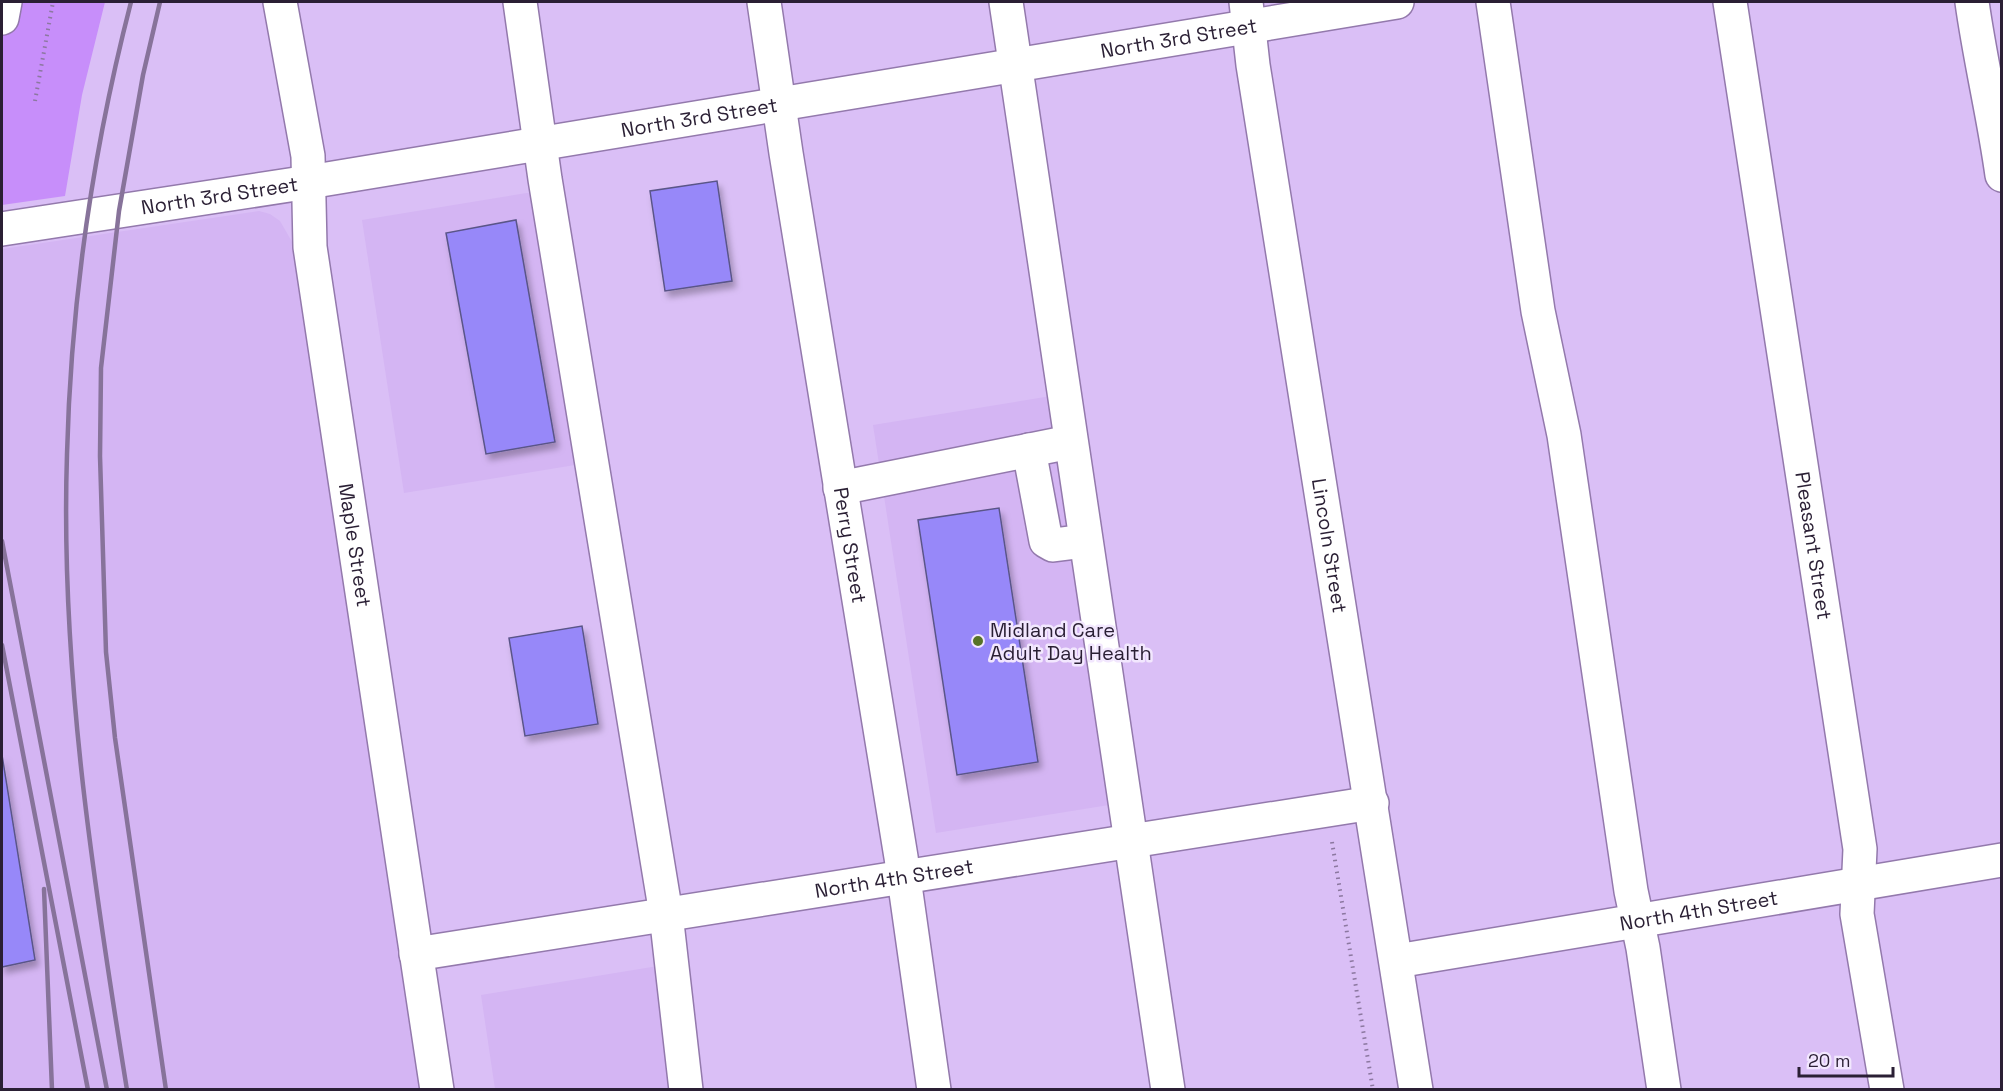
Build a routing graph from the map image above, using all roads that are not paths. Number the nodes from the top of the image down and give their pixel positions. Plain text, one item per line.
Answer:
1 (5, 2) edge
2 (280, 2) edge
3 (520, 2) edge
4 (764, 2) edge
5 (1006, 2) edge
6 (1396, 2) edge
7 (1493, 2) edge
8 (1730, 2) edge
9 (1972, 2) edge
10 (1247, 14) edge
11 (2, 18) edge
12 (1016, 65) junction
13 (780, 104) junction
14 (541, 144) junction
15 (2001, 175) edge
16 (309, 182) junction
17 (2, 229) edge
18 (1070, 442) junction
19 (1029, 450) junction
20 (840, 488) junction
21 (1085, 541) junction
22 (1372, 803) junction
23 (1130, 842) junction
24 (2001, 860) edge
25 (903, 876) junction
26 (1860, 884) junction
27 (666, 914) junction
28 (1636, 922) junction
29 (416, 954) junction
30 (1397, 961) junction
31 (437, 1089) edge
32 (686, 1089) edge
33 (934, 1089) edge
34 (1168, 1089) edge
35 (1416, 1089) edge
36 (1664, 1089) edge
37 (1887, 1089) edge

1 - 11 street
2 - 16 street, Maple Street
3 - 14 street
4 - 13 street, Perry Street
5 - 12 street
6 - 10 street, North 3rd Street
7 - 28 street
8 - 26 street, Pleasant Street
9 - 15 street
10 - 12 street, North 3rd Street
10 - 22 street, Lincoln Street
12 - 13 street, North 3rd Street
12 - 18 street
13 - 14 street, North 3rd Street
13 - 20 street, Perry Street
14 - 16 street, North 3rd Street
14 - 27 street
16 - 17 street, North 3rd Street
16 - 29 street, Maple Street
18 - 19 street
18 - 21 street
19 - 20 street
19 - 21 street
20 - 25 street, Perry Street
21 - 23 street
22 - 23 street, North 4th Street
22 - 30 street, Lincoln Street
23 - 25 street, North 4th Street
23 - 34 street
24 - 26 street, North 4th Street
25 - 27 street, North 4th Street
25 - 33 street, Perry Street
26 - 28 street, North 4th Street
26 - 37 street, Pleasant Street
27 - 29 street, North 4th Street
27 - 32 street
28 - 30 street, North 4th Street
28 - 36 street
29 - 31 street, Maple Street
30 - 35 street, Lincoln Street

